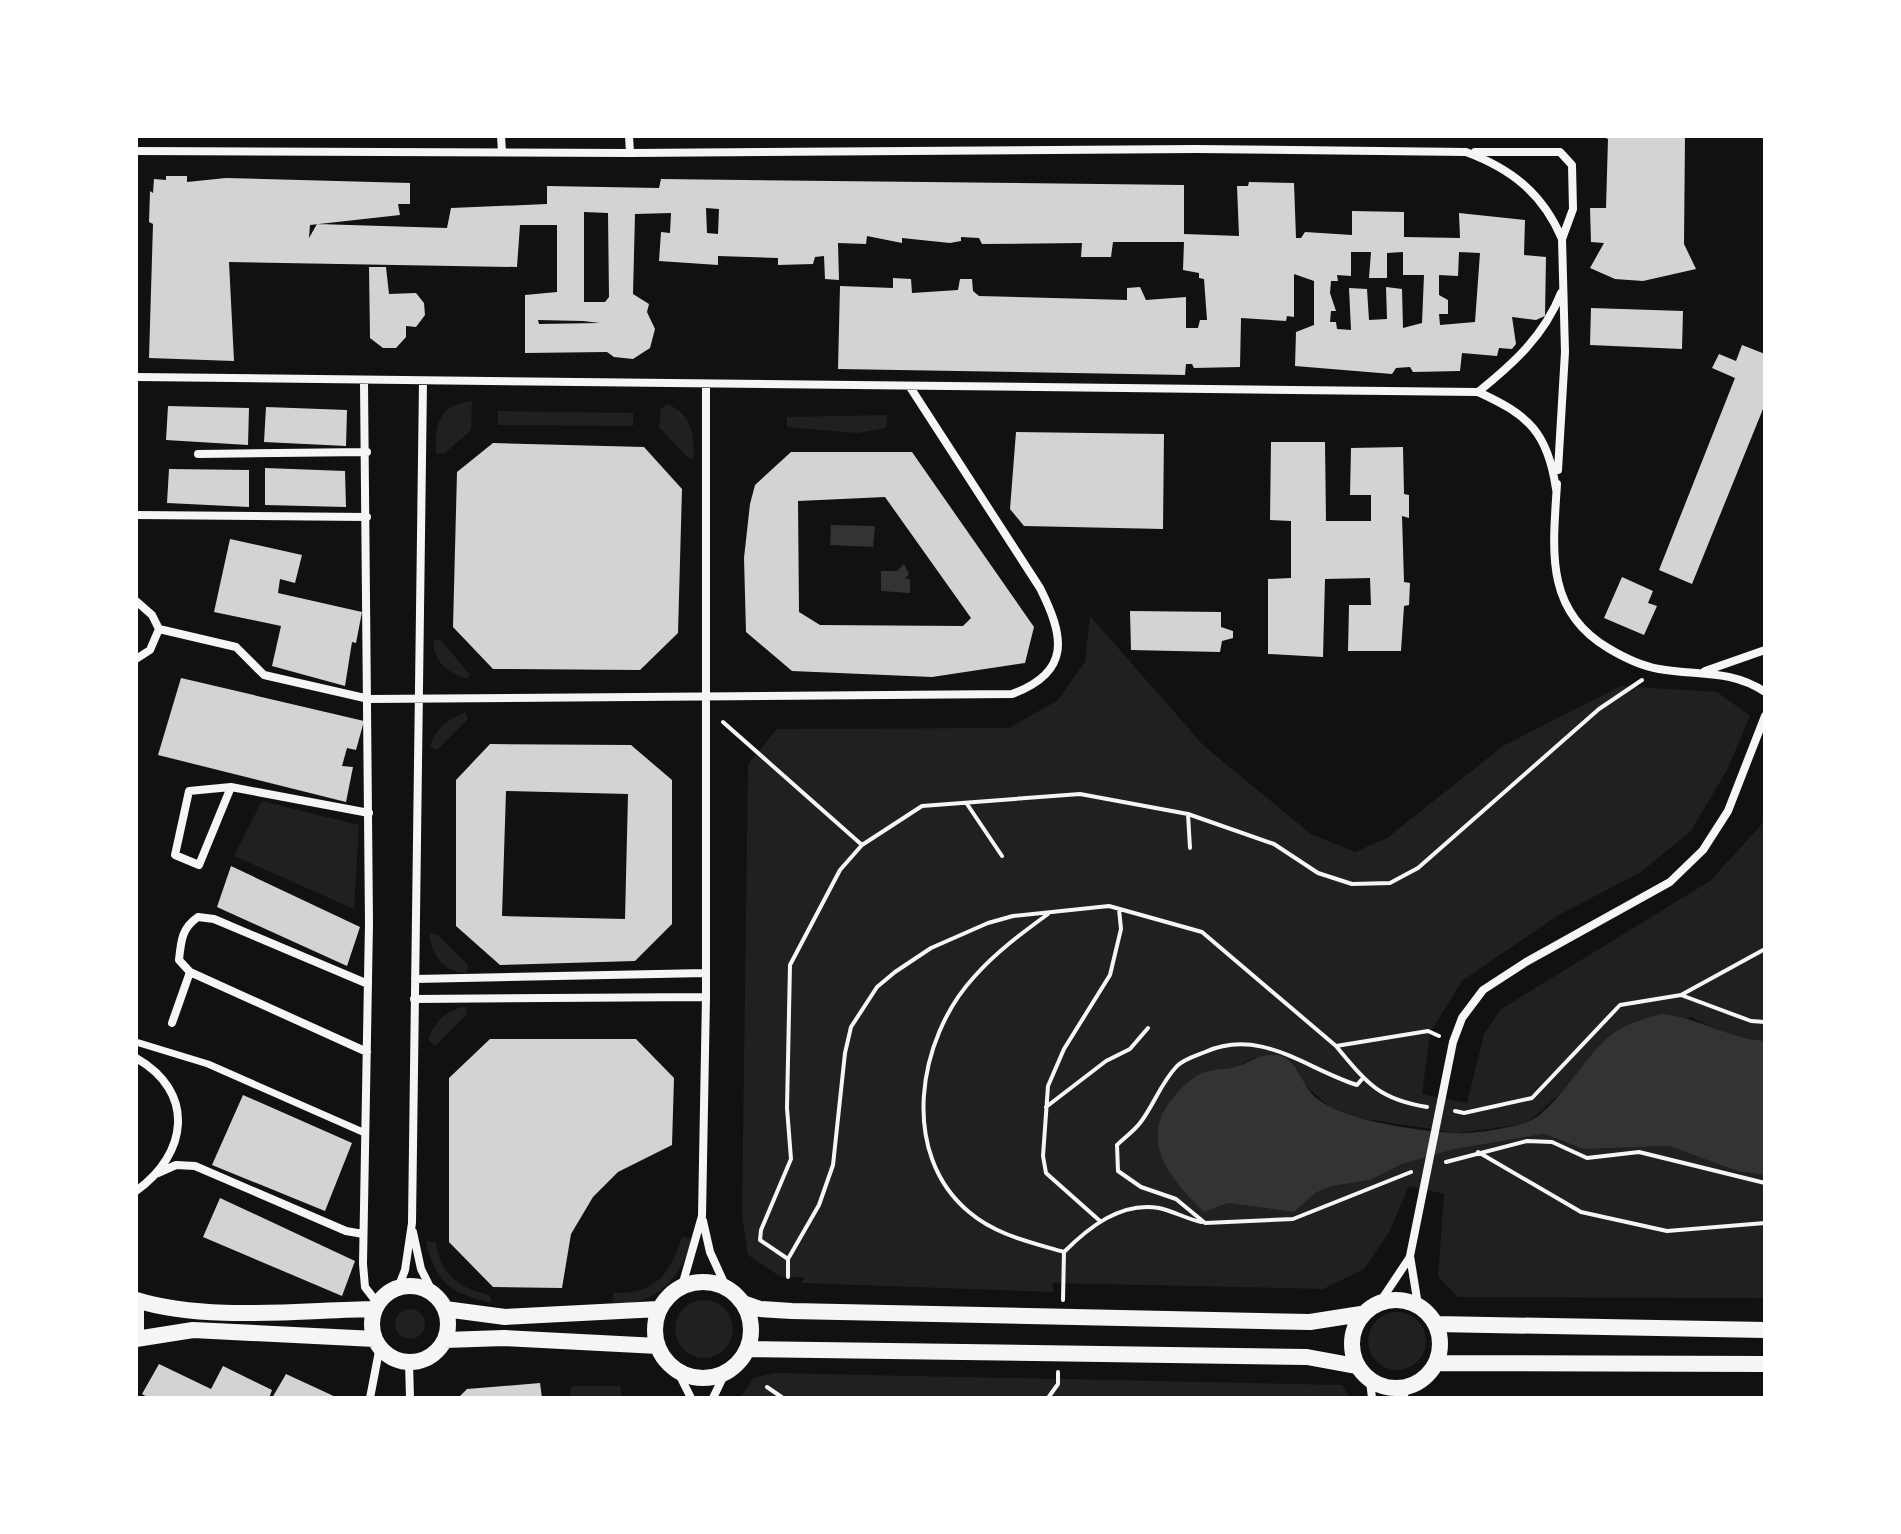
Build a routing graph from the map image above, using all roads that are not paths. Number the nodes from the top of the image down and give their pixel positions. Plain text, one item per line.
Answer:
1 (501, 136) edge
2 (629, 136) edge
3 (136, 151) edge
4 (502, 152) junction
5 (1466, 152) junction
6 (630, 153) junction
7 (1562, 239) junction
8 (1563, 289) junction
9 (136, 377) edge
10 (364, 382) junction
11 (423, 382) junction
12 (706, 386) junction
13 (910, 387) junction
14 (1478, 392) junction
15 (367, 452) junction
16 (198, 454) dead end
17 (1556, 489) junction
18 (136, 515) edge
19 (367, 517) junction
20 (136, 601) edge
21 (159, 629) junction
22 (1765, 650) edge
23 (136, 659) edge
24 (1701, 672) junction
25 (1765, 692) edge
26 (419, 697) junction
27 (369, 699) junction
28 (706, 702) junction
29 (1765, 716) edge
30 (231, 787) junction
31 (369, 813) junction
32 (190, 972) junction
33 (706, 973) junction
34 (415, 979) junction
35 (368, 984) junction
36 (706, 997) junction
37 (414, 999) junction
38 (172, 1023) dead end
39 (136, 1042) edge
40 (367, 1052) junction
41 (136, 1058) edge
42 (365, 1133) junction
43 (158, 1173) junction
44 (136, 1191) edge
45 (702, 1216) junction
46 (412, 1223) junction
47 (363, 1234) junction
48 (1410, 1256) junction
49 (682, 1286) junction
50 (726, 1287) junction
51 (398, 1288) junction
52 (434, 1295) junction
53 (136, 1302) edge
54 (1380, 1302) junction
55 (743, 1303) junction
56 (1418, 1305) junction
57 (377, 1307) junction
58 (445, 1309) junction
59 (659, 1309) junction
60 (1361, 1314) junction
61 (1436, 1324) junction
62 (1765, 1330) edge
63 (136, 1331) edge
64 (136, 1339) edge
65 (445, 1340) junction
66 (378, 1342) junction
67 (658, 1346) junction
68 (747, 1349) junction
69 (409, 1362) junction
70 (1437, 1363) junction
71 (1765, 1364) edge
72 (1356, 1366) junction
73 (677, 1370) junction
74 (725, 1373) junction
75 (1371, 1390) edge
76 (1405, 1393) edge
77 (370, 1398) edge
78 (410, 1398) edge
79 (691, 1398) edge
80 (713, 1398) edge

1 - 4 street
2 - 6 street
3 - 4 street
4 - 6 street
5 - 6 street
5 - 7 street
5 - 7 street
7 - 8 street
8 - 14 street
8 - 17 street
9 - 10 street
10 - 11 street
10 - 15 street
11 - 12 street
11 - 26 street
12 - 13 street
12 - 28 street
13 - 14 street
13 - 28 street
14 - 17 street
15 - 16 street
15 - 19 street
17 - 24 street
18 - 19 street
19 - 27 street
20 - 21 street
21 - 23 street
21 - 27 street
22 - 24 street
24 - 25 street
26 - 27 street
26 - 28 street
26 - 34 street
27 - 31 street
28 - 33 street
29 - 48 street
30 - 30 street
30 - 31 street
31 - 35 street
32 - 35 street
32 - 38 street
32 - 40 street
33 - 34 street
33 - 36 street
34 - 37 street
35 - 40 street
36 - 37 street
36 - 45 street
37 - 46 street
39 - 42 street
40 - 42 street
41 - 43 street
42 - 47 street
43 - 44 street
43 - 47 street
45 - 49 street
45 - 50 street
46 - 51 street
46 - 52 street
47 - 57 street
48 - 54 street
48 - 56 street
49 - 50 main road
49 - 59 main road
50 - 55 main road
51 - 52 main road
51 - 57 main road
52 - 58 main road
53 - 57 main road
53 - 63 main road
54 - 56 main road
54 - 60 main road
55 - 60 main road
55 - 68 main road
56 - 61 main road
57 - 66 main road
58 - 59 main road
58 - 65 main road
59 - 67 main road
60 - 72 main road
61 - 62 main road
61 - 70 main road
64 - 66 main road
65 - 67 main road
65 - 69 main road
66 - 69 main road
66 - 77 street
67 - 73 main road
68 - 72 main road
68 - 74 main road
69 - 78 street
70 - 71 main road
70 - 76 main road
72 - 75 main road
73 - 74 main road
73 - 79 street
74 - 80 street
75 - 76 main road

